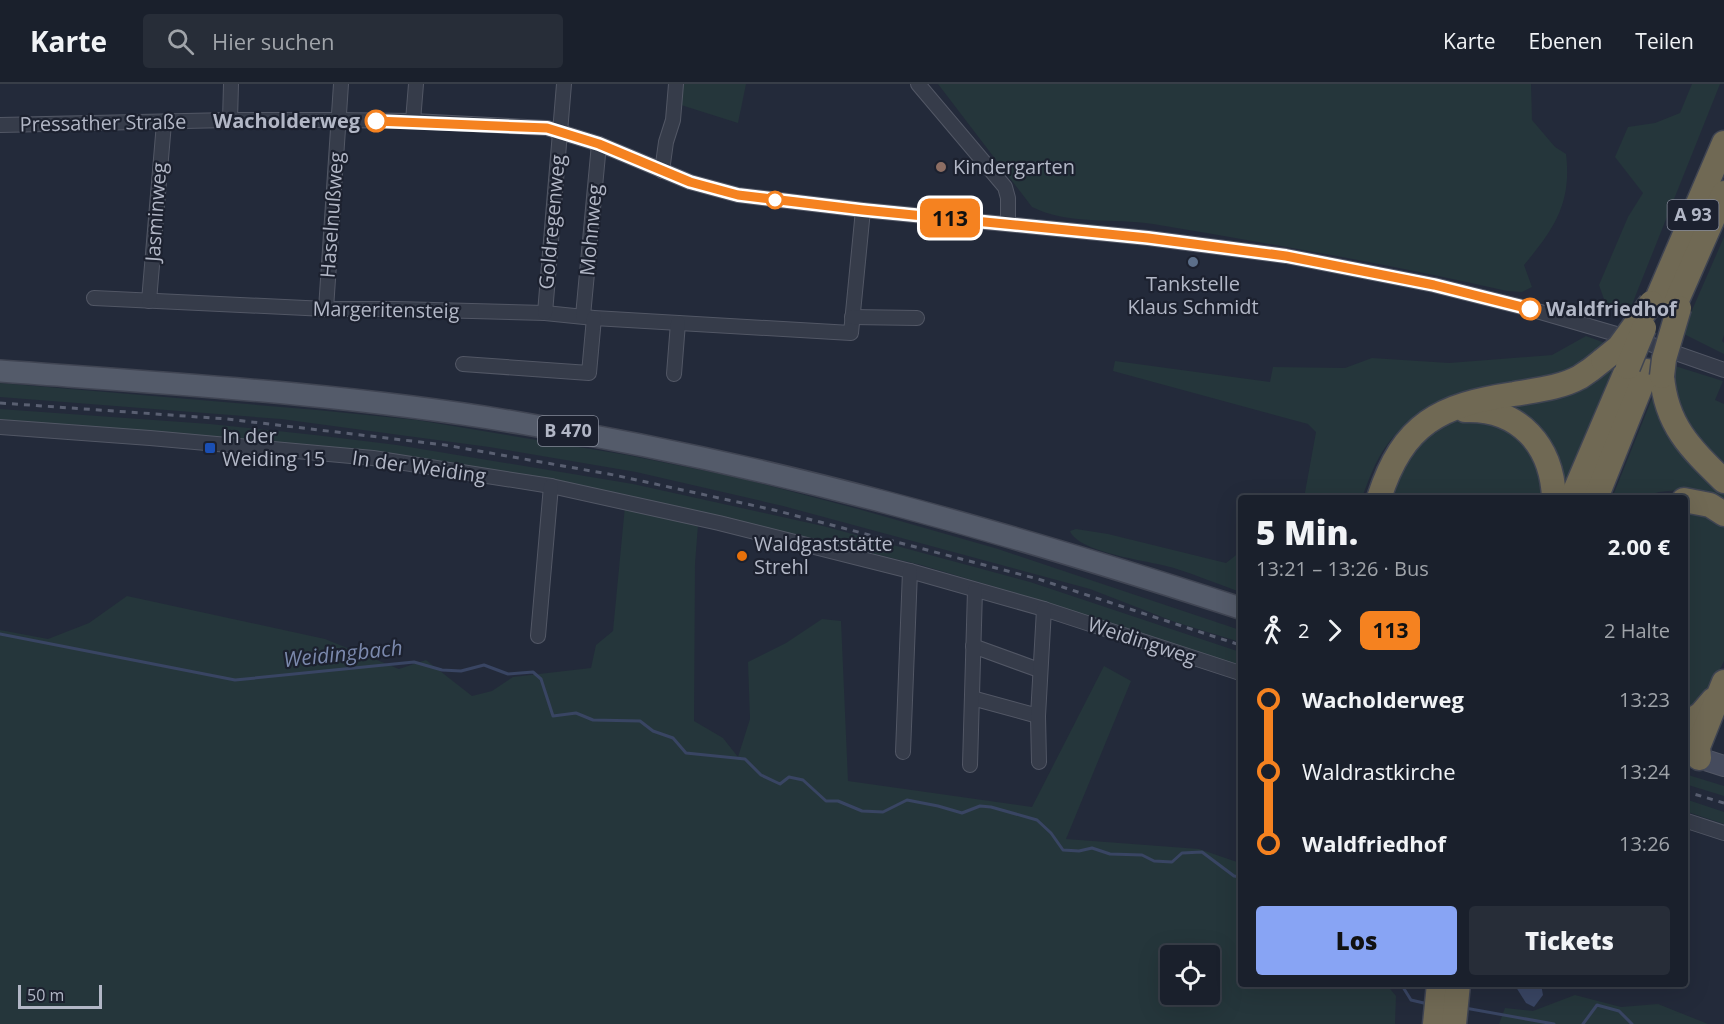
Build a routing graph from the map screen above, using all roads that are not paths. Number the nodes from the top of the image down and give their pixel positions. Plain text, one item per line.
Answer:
1 (231, 84) edge
2 (341, 84) edge
3 (416, 84) edge
4 (564, 84) edge
5 (676, 84) edge
6 (918, 84) edge
7 (230, 120) junction
8 (338, 120) junction
9 (413, 121) junction
10 (164, 123) junction
11 (0, 125) edge
12 (561, 132) junction
13 (1724, 143) edge
14 (599, 144) junction
15 (662, 171) junction
16 (1724, 193) edge
17 (863, 210) junction
18 (1008, 224) junction
19 (94, 298) dead end
20 (149, 301) junction
21 (1664, 302) junction
22 (326, 309) junction
23 (545, 313) junction
24 (589, 317) junction
25 (852, 317) junction
26 (917, 318) dead end
27 (678, 323) junction
28 (463, 364) dead end
29 (1724, 370) edge
30 (0, 372) edge
31 (1646, 372) junction
32 (674, 374) dead end
33 (1448, 410) junction
34 (0, 427) edge
35 (1724, 481) edge
36 (551, 486) junction
37 (1381, 495) edge
38 (1554, 495) edge
39 (1574, 495) edge
40 (1597, 495) edge
41 (1688, 501) edge
42 (1724, 514) edge
43 (781, 539) joint
44 (910, 571) junction
45 (975, 590) junction
46 (1238, 607) edge
47 (1044, 609) junction
48 (538, 636) dead end
49 (974, 646) junction
50 (1040, 670) junction
51 (1238, 672) edge
52 (1722, 687) edge
53 (972, 698) junction
54 (1038, 716) junction
55 (1724, 720) edge
56 (1688, 722) edge
57 (903, 752) dead end
58 (1692, 756) edge
59 (1039, 762) dead end
60 (970, 765) dead end
61 (1724, 766) edge
62 (1688, 821) edge
63 (1724, 832) edge
64 (1439, 987) edge
65 (1457, 987) edge
66 (1435, 1024) edge
67 (1454, 1024) edge

1 - 7 street
2 - 8 street, Haselnußweg
3 - 9 street
4 - 12 street, Goldregenweg
5 - 15 street
6 - 18 street
7 - 8 street, Pressather Straße
7 - 10 street, Pressather Straße
8 - 9 street, Pressather Straße
8 - 22 street, Haselnußweg
9 - 12 street, Pressather Straße
10 - 11 street, Pressather Straße
10 - 20 street, Jasminweg
12 - 14 street, Pressather Straße
12 - 23 street, Goldregenweg
13 - 21 highway, A 93
14 - 15 street, Pressather Straße
14 - 24 street, Mohnweg
15 - 17 street, Pressather Straße
16 - 21 highway, A 93
17 - 18 street, Pressather Straße
17 - 25 street
18 - 29 street, Pressather Straße
19 - 20 street, Margeritensteig
20 - 22 street, Margeritensteig
21 - 31 highway, A 93, bridge
21 - 31 highway, bridge
21 - 33 highway, bridge
22 - 23 street, Margeritensteig
23 - 24 street, Margeritensteig
24 - 27 street, Margeritensteig
24 - 28 street, Mohnweg
25 - 26 street
25 - 27 street, Margeritensteig
27 - 32 street
30 - 46 main road, B 470
31 - 35 highway
31 - 39 highway, A 93
31 - 40 highway, A 93
33 - 37 highway
33 - 38 highway
34 - 36 street, In der Weiding
36 - 43 street, In der Weiding
36 - 48 street
41 - 42 highway
43 - 44 street, Weidingweg
44 - 45 street, Weidingweg
44 - 57 street
45 - 47 street, Weidingweg
45 - 49 street
47 - 50 street
47 - 51 street, Weidingweg
49 - 50 street
49 - 53 street
50 - 54 street
52 - 56 highway
52 - 58 highway
53 - 54 street
53 - 60 street
54 - 59 street
55 - 58 highway
58 - 61 main road
62 - 63 street
64 - 66 highway
65 - 67 highway

